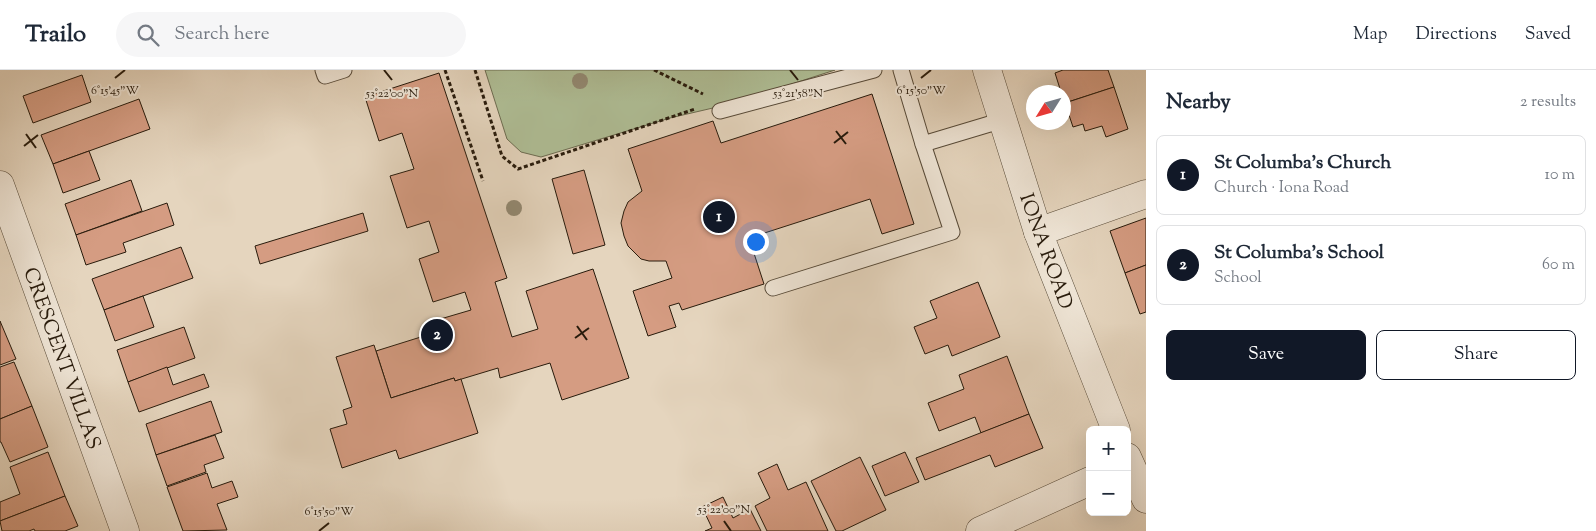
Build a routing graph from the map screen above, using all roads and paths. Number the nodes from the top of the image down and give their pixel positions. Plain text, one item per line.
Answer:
1 (323, 70) edge
2 (344, 70) edge
3 (445, 70) edge
4 (475, 70) edge
5 (654, 70) edge
6 (874, 70) edge
7 (901, 70) edge
8 (987, 70) edge
9 (719, 106) junction
10 (1003, 120) junction
11 (923, 144) junction
12 (483, 181) dead end
13 (0, 185) edge
14 (1146, 194) edge
15 (1038, 232) junction
16 (773, 288) dead end
17 (1114, 426) edge
18 (1131, 467) edge
19 (1086, 483) edge
20 (1146, 499) edge
21 (125, 531) edge
22 (980, 531) edge

1 - 2 lane
3 - 12 path
4 - 9 path
5 - 9 path
6 - 9 lane
7 - 11 lane
8 - 10 street, IONA ROAD
10 - 11 lane
10 - 15 street, IONA ROAD
11 - 16 lane
13 - 21 street, CRESCENT VILLAS
14 - 15 street
15 - 17 street, IONA ROAD
18 - 20 street
19 - 22 street

